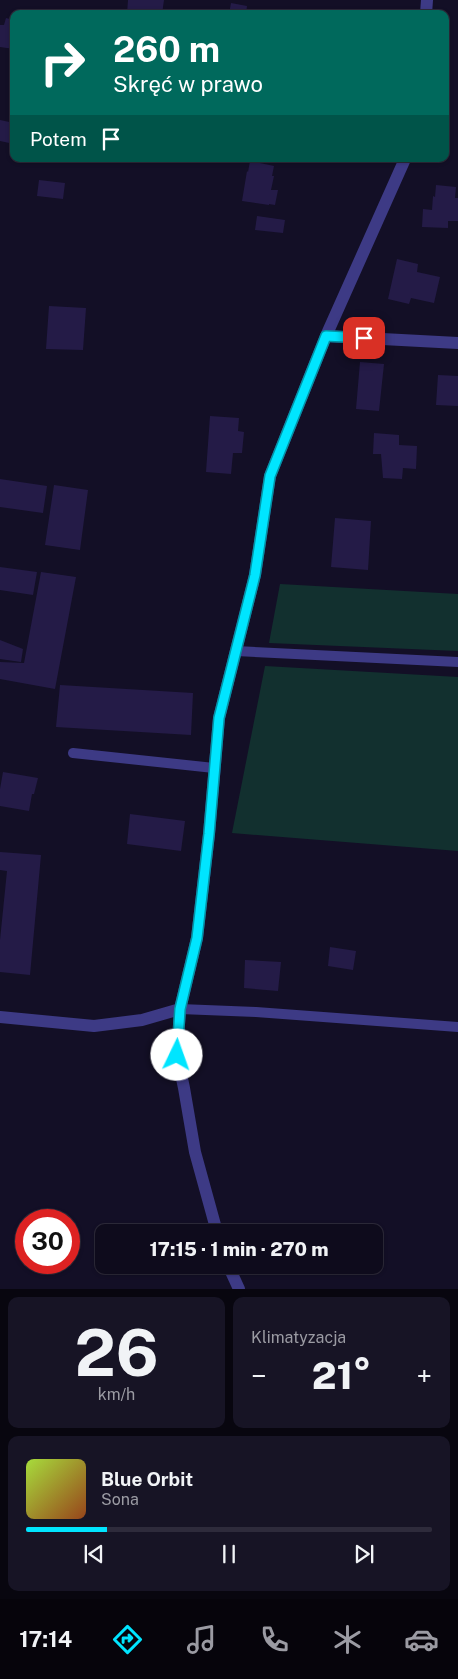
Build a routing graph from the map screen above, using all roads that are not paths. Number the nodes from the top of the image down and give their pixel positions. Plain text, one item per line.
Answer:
1 (404, 162) edge
2 (326, 336) junction
3 (458, 343) edge
4 (236, 651) junction
5 (458, 662) edge
6 (73, 753) dead end
7 (214, 768) junction
8 (180, 1009) junction
9 (0, 1017) edge
10 (458, 1027) edge
11 (216, 1224) edge
12 (232, 1274) edge
13 (239, 1289) edge

1 - 2 street
2 - 3 street
2 - 4 street
4 - 5 lane
4 - 7 street
6 - 7 lane
7 - 8 street
8 - 9 street
8 - 10 lane
8 - 11 street
12 - 13 street

